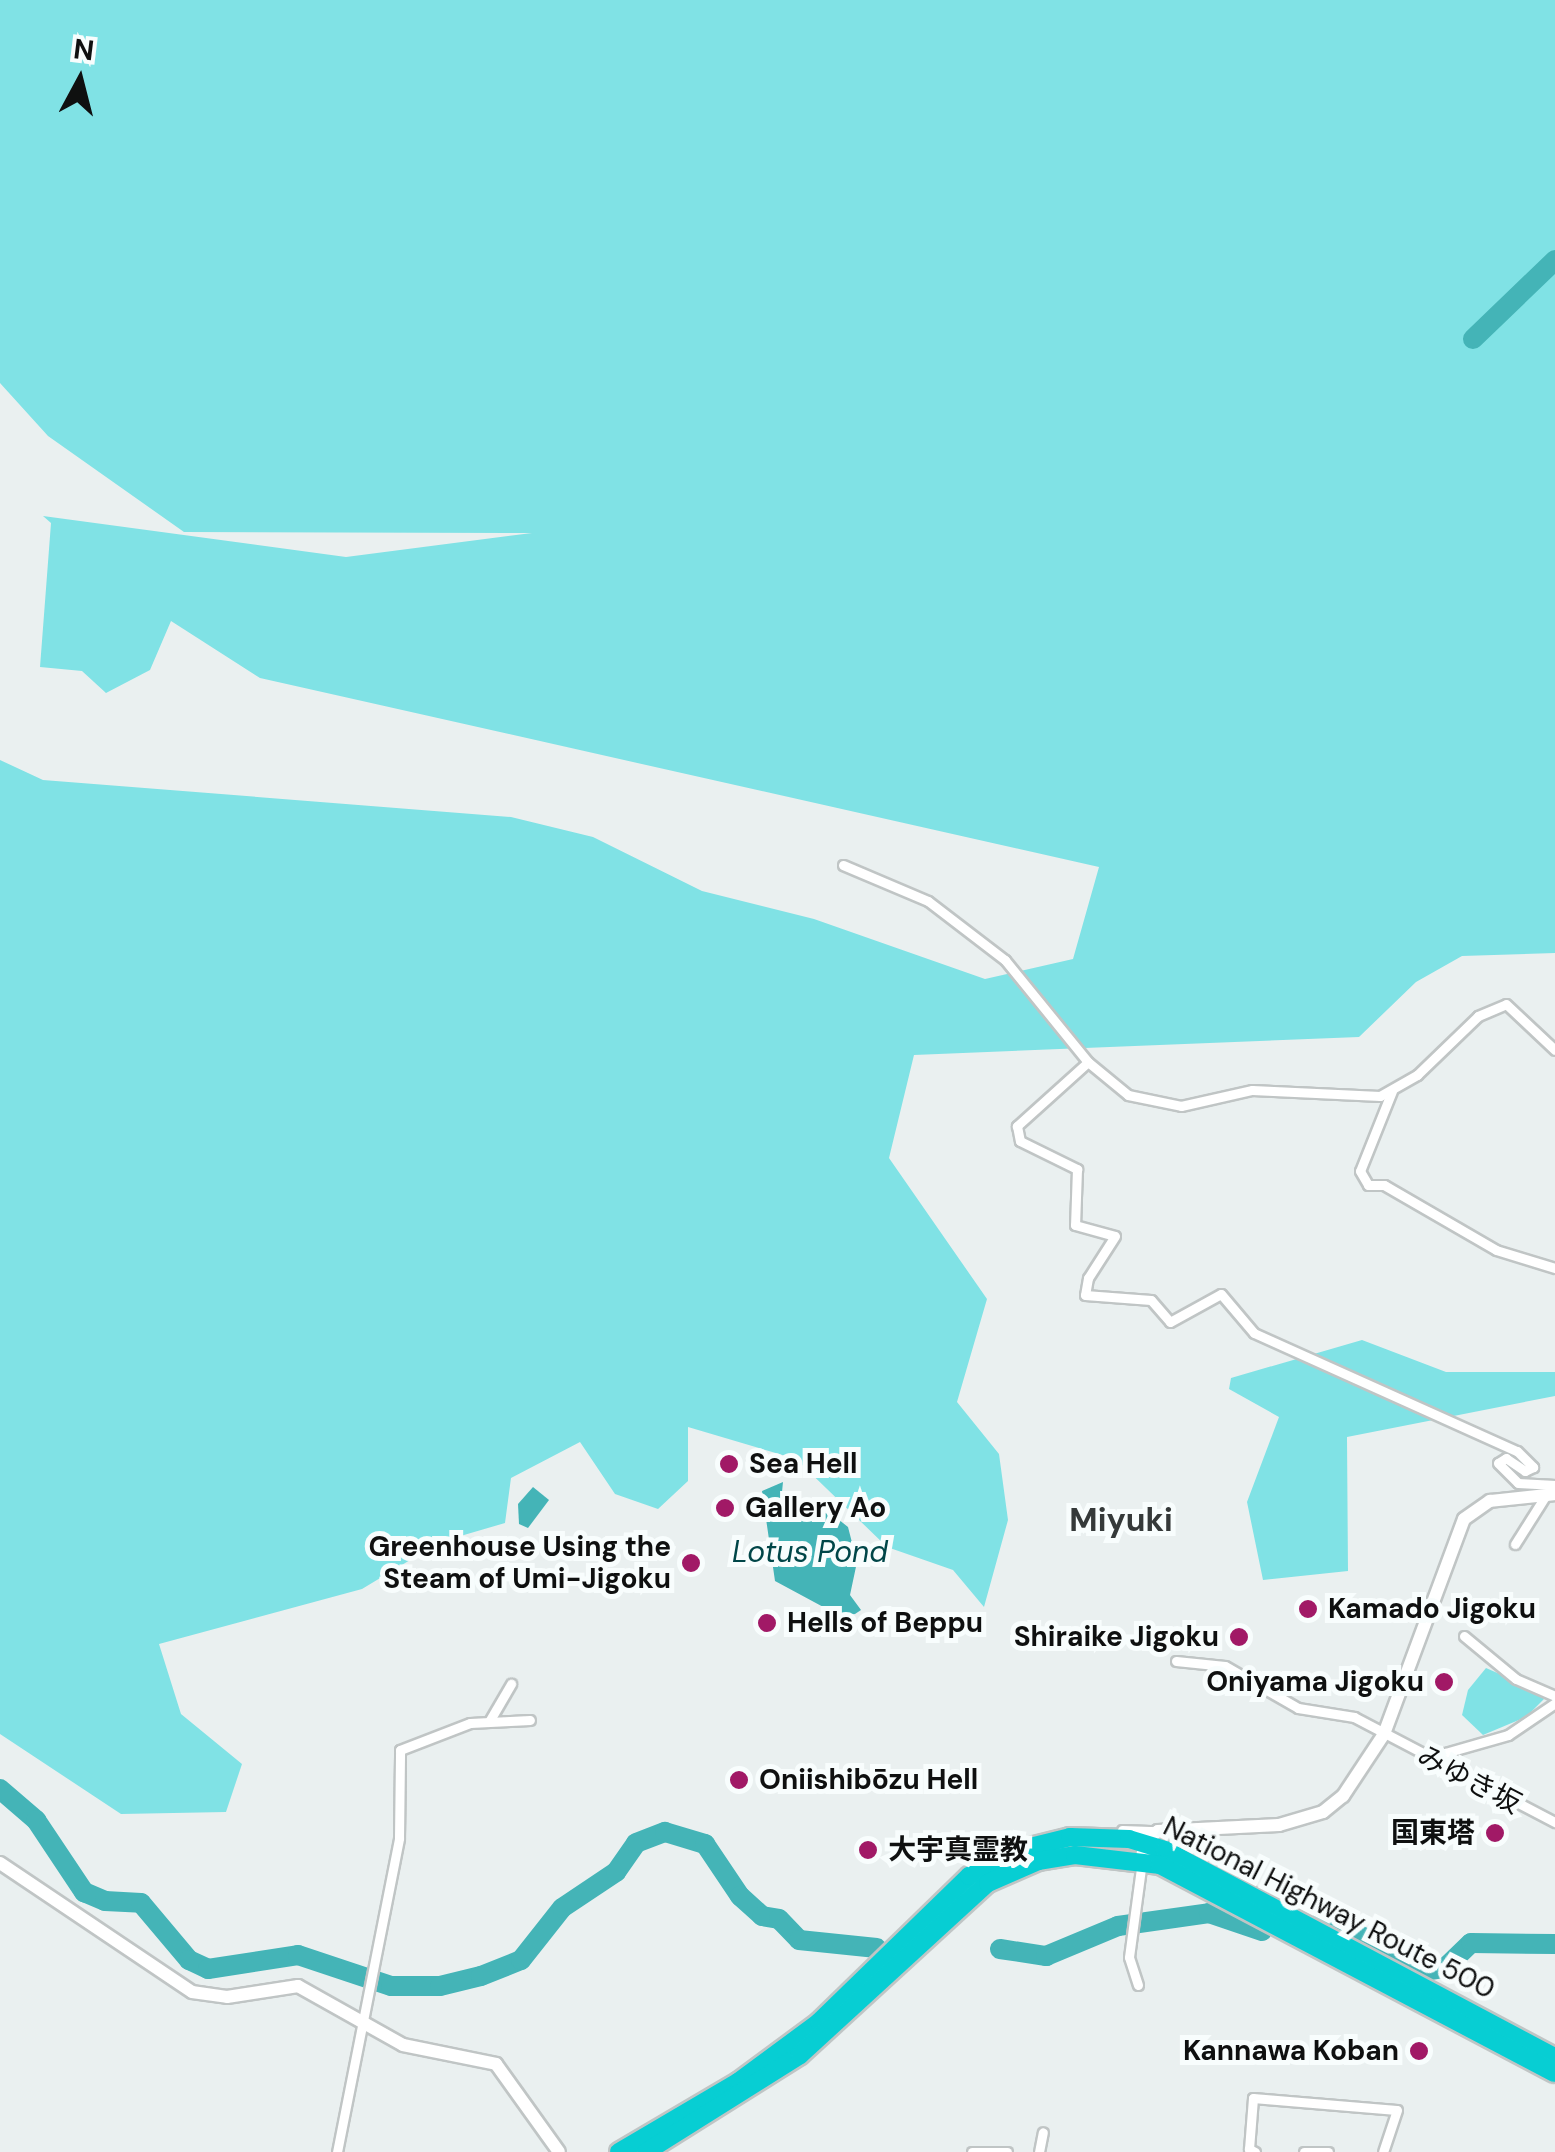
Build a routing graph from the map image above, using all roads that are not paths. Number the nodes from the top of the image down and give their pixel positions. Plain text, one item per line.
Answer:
1 (843, 865) dead end
2 (1555, 1050) edge
3 (1088, 1062) junction
4 (1392, 1091) junction
5 (1555, 1268) edge
6 (1552, 1490) edge
7 (1515, 1544) dead end
8 (1464, 1636) dead end
9 (1176, 1661) dead end
10 (511, 1684) dead end
11 (1555, 1699) edge
12 (490, 1720) junction
13 (530, 1720) dead end
14 (1384, 1734) junction
15 (1441, 1764) junction
16 (1555, 1822) edge
17 (1148, 1844) junction
18 (0, 1863) edge
19 (1138, 1985) dead end
20 (361, 2020) junction
21 (1555, 2057) edge
22 (1555, 2074) edge
23 (1043, 2132) dead end
24 (338, 2152) edge
25 (559, 2152) edge
26 (619, 2152) edge
27 (646, 2152) edge
28 (972, 2152) edge
29 (1007, 2152) edge
30 (1039, 2152) edge
31 (1254, 2152) edge
32 (1304, 2152) edge
33 (1328, 2152) edge
34 (1384, 2152) edge

1 - 3 street
2 - 4 street
3 - 4 street
3 - 6 street
4 - 5 street
6 - 7 street
6 - 14 street
8 - 11 street
9 - 14 street, みゆき坂
10 - 12 street
11 - 15 street
12 - 13 street
12 - 20 street
14 - 15 street, みゆき坂
14 - 17 street
15 - 16 street, みゆき坂
17 - 19 street
17 - 21 highway, National Highway Route 500
17 - 22 highway, National Highway Route 500
17 - 26 highway, National Highway Route 500
17 - 27 highway
18 - 20 street
20 - 24 street
20 - 25 street
23 - 30 street
28 - 29 street
31 - 34 street
32 - 33 street

